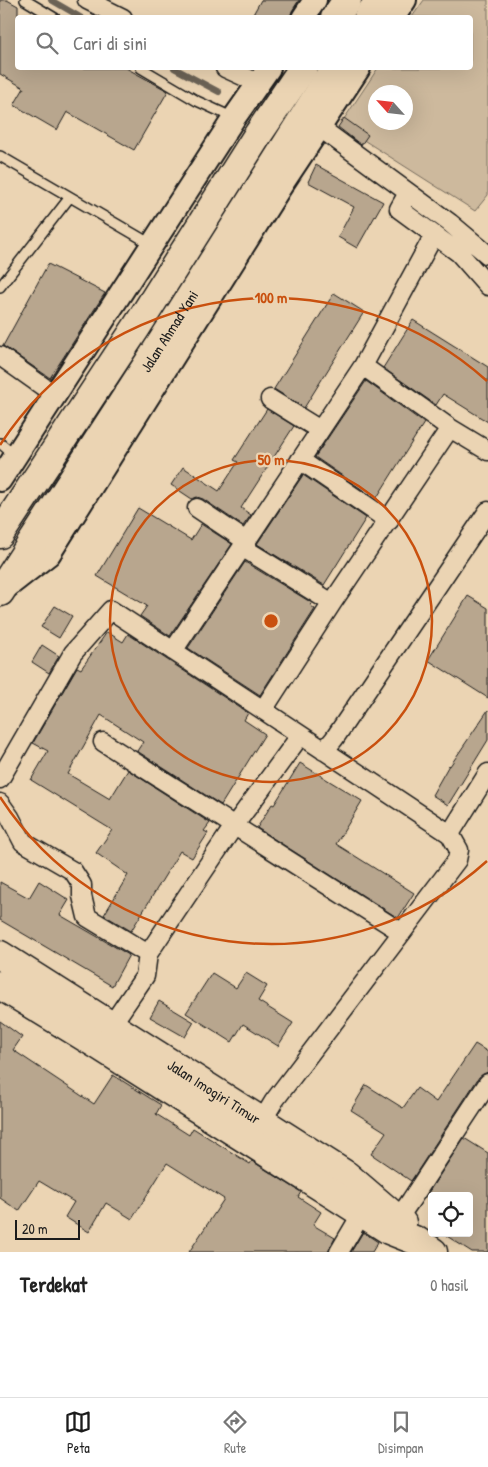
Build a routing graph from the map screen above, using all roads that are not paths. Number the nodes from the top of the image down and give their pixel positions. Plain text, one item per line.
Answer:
1 (25, 0) edge
2 (87, 0) edge
3 (315, 0) edge
4 (347, 0) edge
5 (392, 5) edge
6 (50, 15) edge
7 (117, 15) edge
8 (305, 15) edge
9 (337, 15) edge
10 (374, 15) edge
11 (144, 70) edge
12 (236, 70) edge
13 (301, 70) edge
14 (334, 70) edge
15 (358, 70) edge
16 (264, 75) edge
17 (234, 118) junction
18 (319, 127) junction
19 (0, 156) edge
20 (70, 197) junction
21 (405, 199) junction
22 (434, 235) junction
23 (153, 246) junction
24 (488, 255) edge
25 (488, 286) edge
26 (0, 287) edge
27 (136, 328) junction
28 (160, 345) junction
29 (0, 356) edge
30 (363, 366) junction
31 (56, 396) junction
32 (270, 400) dead end
33 (450, 428) junction
34 (320, 430) junction
35 (8, 450) edge
36 (488, 451) edge
37 (300, 460) junction
38 (0, 480) edge
39 (197, 508) dead end
40 (488, 511) edge
41 (388, 521) junction
42 (0, 534) edge
43 (244, 544) junction
44 (0, 592) edge
45 (332, 603) junction
46 (173, 651) junction
47 (263, 710) junction
48 (300, 736) junction
49 (103, 742) dead end
50 (324, 750) junction
51 (488, 773) edge
52 (0, 778) edge
53 (0, 804) edge
54 (234, 826) junction
55 (450, 834) junction
56 (400, 932) junction
57 (148, 954) junction
58 (0, 955) edge
59 (0, 986) edge
60 (105, 1035) junction
61 (488, 1083) edge
62 (255, 1132) junction
63 (362, 1213) junction
64 (394, 1224) junction
65 (425, 1247) edge
66 (338, 1252) edge

1 - 6 lane
2 - 7 street
3 - 8 street
4 - 9 main road
5 - 10 main road
11 - 17 lane
12 - 16 street
13 - 27 main road, Jalan Ahmad Yani
14 - 28 main road, Jalan Ahmad Yani
15 - 18 street
16 - 17 street
17 - 23 street
18 - 21 street
18 - 44 street
19 - 20 lane
20 - 23 lane
20 - 26 lane
21 - 22 street
21 - 24 street
22 - 25 street
22 - 30 street
23 - 31 street
27 - 28 main road
27 - 42 main road, Jalan Ahmad Yani
28 - 44 main road, Jalan Ahmad Yani
29 - 31 street
30 - 33 street
30 - 34 street
31 - 35 street
32 - 34 street
33 - 36 street
33 - 41 street
34 - 37 street
35 - 38 street
37 - 41 street
37 - 43 street
39 - 43 street
40 - 50 street
41 - 45 street
43 - 45 street
43 - 46 street
45 - 47 street
46 - 47 street
46 - 52 street
47 - 48 street
48 - 50 street
48 - 54 street
49 - 54 street
50 - 55 street
51 - 55 street
53 - 57 street
54 - 56 street
54 - 57 street
55 - 56 street
56 - 62 street
57 - 60 street
58 - 60 main road, Jalan Imogiri Timur
59 - 60 main road, Jalan Imogiri Timur
60 - 62 main road, Jalan Imogiri Timur
61 - 64 street
62 - 63 main road, Jalan Imogiri Timur
62 - 64 main road, Jalan Imogiri Timur
63 - 64 main road, Jalan Imogiri Timur
63 - 66 street
64 - 65 main road, Jalan Imogiri Timur

